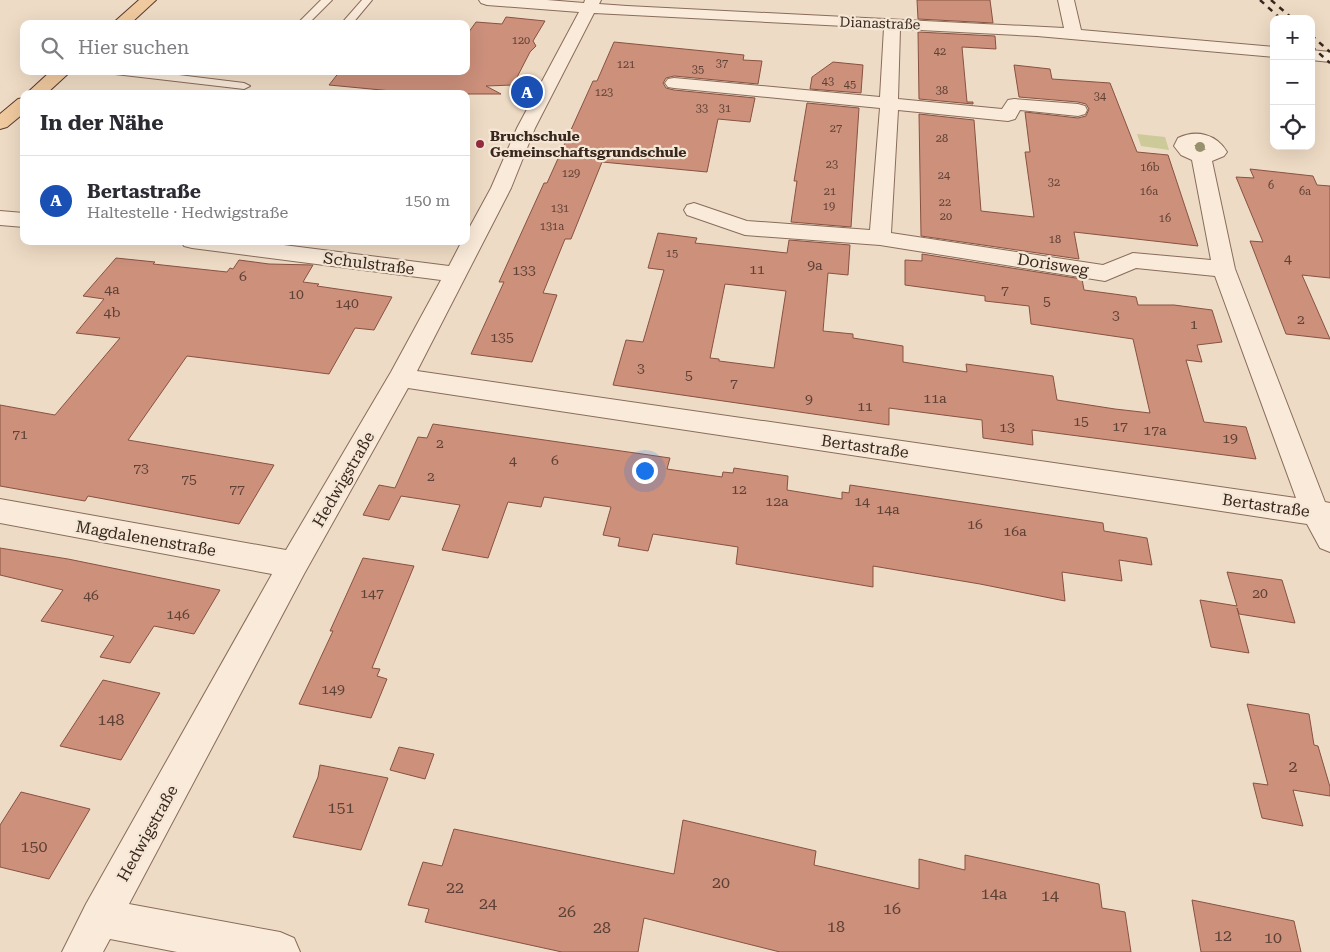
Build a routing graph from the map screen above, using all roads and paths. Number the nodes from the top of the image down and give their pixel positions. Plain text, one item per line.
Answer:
1 (327, 0) edge
2 (368, 0) edge
3 (487, 0) edge
4 (1066, 0) edge
5 (149, 1) edge
6 (591, 4) edge
7 (125, 20) edge
8 (306, 20) edge
9 (350, 20) edge
10 (892, 24) junction
11 (1073, 34) junction
12 (1270, 52) edge
13 (1315, 55) edge
14 (1330, 57) edge
15 (57, 75) edge
16 (149, 75) edge
17 (674, 83) dead end
18 (244, 86) dead end
19 (40, 90) edge
20 (889, 104) junction
21 (20, 106) edge
22 (1078, 110) dead end
23 (0, 123) edge
24 (1201, 156) dead end
25 (694, 210) dead end
26 (0, 218) edge
27 (20, 220) edge
28 (880, 238) junction
29 (224, 245) edge
30 (1224, 269) junction
31 (456, 274) junction
32 (401, 378) junction
33 (0, 511) edge
34 (1322, 513) edge
35 (1330, 539) edge
36 (293, 565) junction
37 (100, 918) junction
38 (82, 952) edge
39 (280, 952) edge

1 - 8 lane
2 - 9 lane
3 - 6 street, Dianastraße
4 - 11 street
5 - 7 main road
6 - 10 street, Dianastraße
6 - 31 street, Hedwigstraße
10 - 11 street, Dianastraße
10 - 20 street
11 - 12 street, Dianastraße
13 - 14 street
15 - 19 main road
16 - 18 lane
17 - 20 street
20 - 22 street
20 - 28 street
21 - 23 main road
24 - 30 street
25 - 28 street, Dorisweg
26 - 27 street
28 - 30 street, Dorisweg
29 - 31 street, Schulstraße
30 - 34 street
31 - 32 street, Hedwigstraße
32 - 34 street, Bertastraße
32 - 36 street, Hedwigstraße
33 - 36 street, Magdalenenstraße
34 - 35 street
36 - 37 street, Hedwigstraße
37 - 38 street, Hedwigstraße
37 - 39 street

